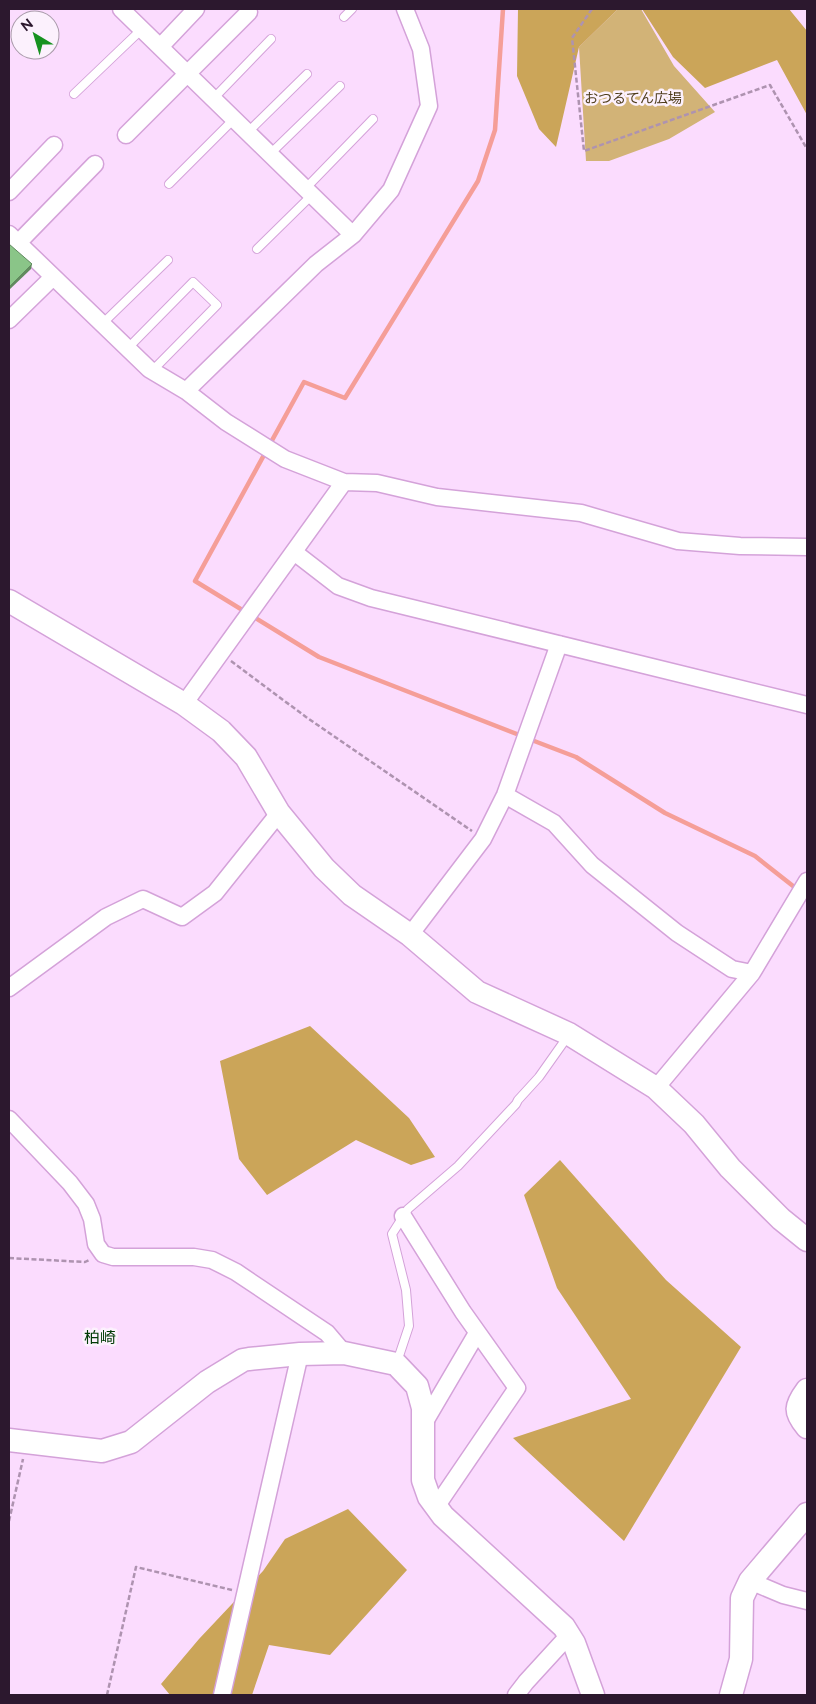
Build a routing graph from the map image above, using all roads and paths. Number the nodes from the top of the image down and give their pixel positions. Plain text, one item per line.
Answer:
1 (121, 9) edge
2 (196, 9) edge
3 (352, 9) edge
4 (405, 9) edge
5 (592, 9) edge
6 (249, 12) dead end
7 (344, 17) dead end
8 (142, 29) junction
9 (271, 40) dead end
10 (160, 47) junction
11 (188, 74) junction
12 (306, 74) dead end
13 (340, 86) dead end
14 (74, 94) dead end
15 (213, 99) junction
16 (373, 119) dead end
17 (234, 120) junction
18 (248, 132) junction
19 (126, 135) dead end
20 (54, 145) dead end
21 (807, 149) edge
22 (270, 154) junction
23 (96, 164) dead end
24 (169, 184) dead end
25 (9, 192) edge
26 (308, 192) junction
27 (353, 235) junction
28 (13, 238) edge
29 (257, 249) dead end
30 (168, 260) dead end
31 (53, 277) junction
32 (9, 320) edge
33 (102, 324) junction
34 (128, 348) junction
35 (152, 371) junction
36 (186, 391) junction
37 (344, 482) junction
38 (807, 547) edge
39 (294, 552) junction
40 (9, 601) edge
41 (559, 644) junction
42 (221, 654) junction
43 (184, 704) junction
44 (807, 705) edge
45 (505, 795) junction
46 (279, 813) junction
47 (483, 839) junction
48 (807, 881) edge
49 (410, 936) junction
50 (752, 973) junction
51 (9, 988) edge
52 (569, 1034) junction
53 (656, 1088) junction
54 (9, 1119) edge
55 (403, 1216) junction
56 (807, 1240) edge
57 (103, 1254) junction
58 (9, 1258) edge
59 (478, 1333) junction
60 (300, 1354) junction
61 (344, 1354) junction
62 (396, 1364) junction
63 (807, 1390) edge
64 (423, 1425) junction
65 (807, 1427) edge
66 (18, 1441) edge
67 (436, 1507) junction
68 (807, 1514) edge
69 (9, 1521) edge
70 (750, 1581) junction
71 (245, 1594) junction
72 (807, 1601) edge
73 (569, 1635) junction
74 (107, 1695) edge
75 (222, 1695) edge
76 (516, 1695) edge
77 (593, 1695) edge
78 (731, 1695) edge

1 - 8 street
2 - 10 street
3 - 7 lane
4 - 27 street
5 - 21 path
6 - 11 street
8 - 10 street
8 - 14 lane
9 - 15 lane
10 - 11 street
11 - 15 street
11 - 19 street
12 - 18 lane
13 - 22 lane
15 - 17 street
16 - 26 lane
17 - 18 street
17 - 24 lane
18 - 22 street
20 - 25 street
22 - 26 street
23 - 28 street
26 - 27 street
26 - 29 lane
27 - 36 street
28 - 31 street
30 - 33 lane
31 - 32 street
31 - 33 street
33 - 34 street
34 - 35 street
34 - 35 lane
35 - 36 street
36 - 37 street
37 - 38 street
37 - 39 street
39 - 41 street
39 - 42 street
40 - 43 street
41 - 44 street
41 - 45 street
42 - 43 street
42 - 47 path
43 - 46 street
45 - 47 street
45 - 50 street
46 - 49 street
46 - 51 street
47 - 49 street
48 - 50 street
49 - 52 street
50 - 53 street
52 - 53 street
52 - 55 lane
53 - 56 street
54 - 57 street
55 - 59 street
55 - 62 lane
57 - 58 path
57 - 61 street
59 - 64 street
59 - 67 street
60 - 61 street
60 - 66 street
60 - 71 street
61 - 62 street
62 - 64 street
63 - 65 street
64 - 67 street
66 - 69 path
67 - 73 street
68 - 70 street
70 - 72 street
70 - 78 street
71 - 74 path
71 - 75 street
73 - 76 street
73 - 77 street

